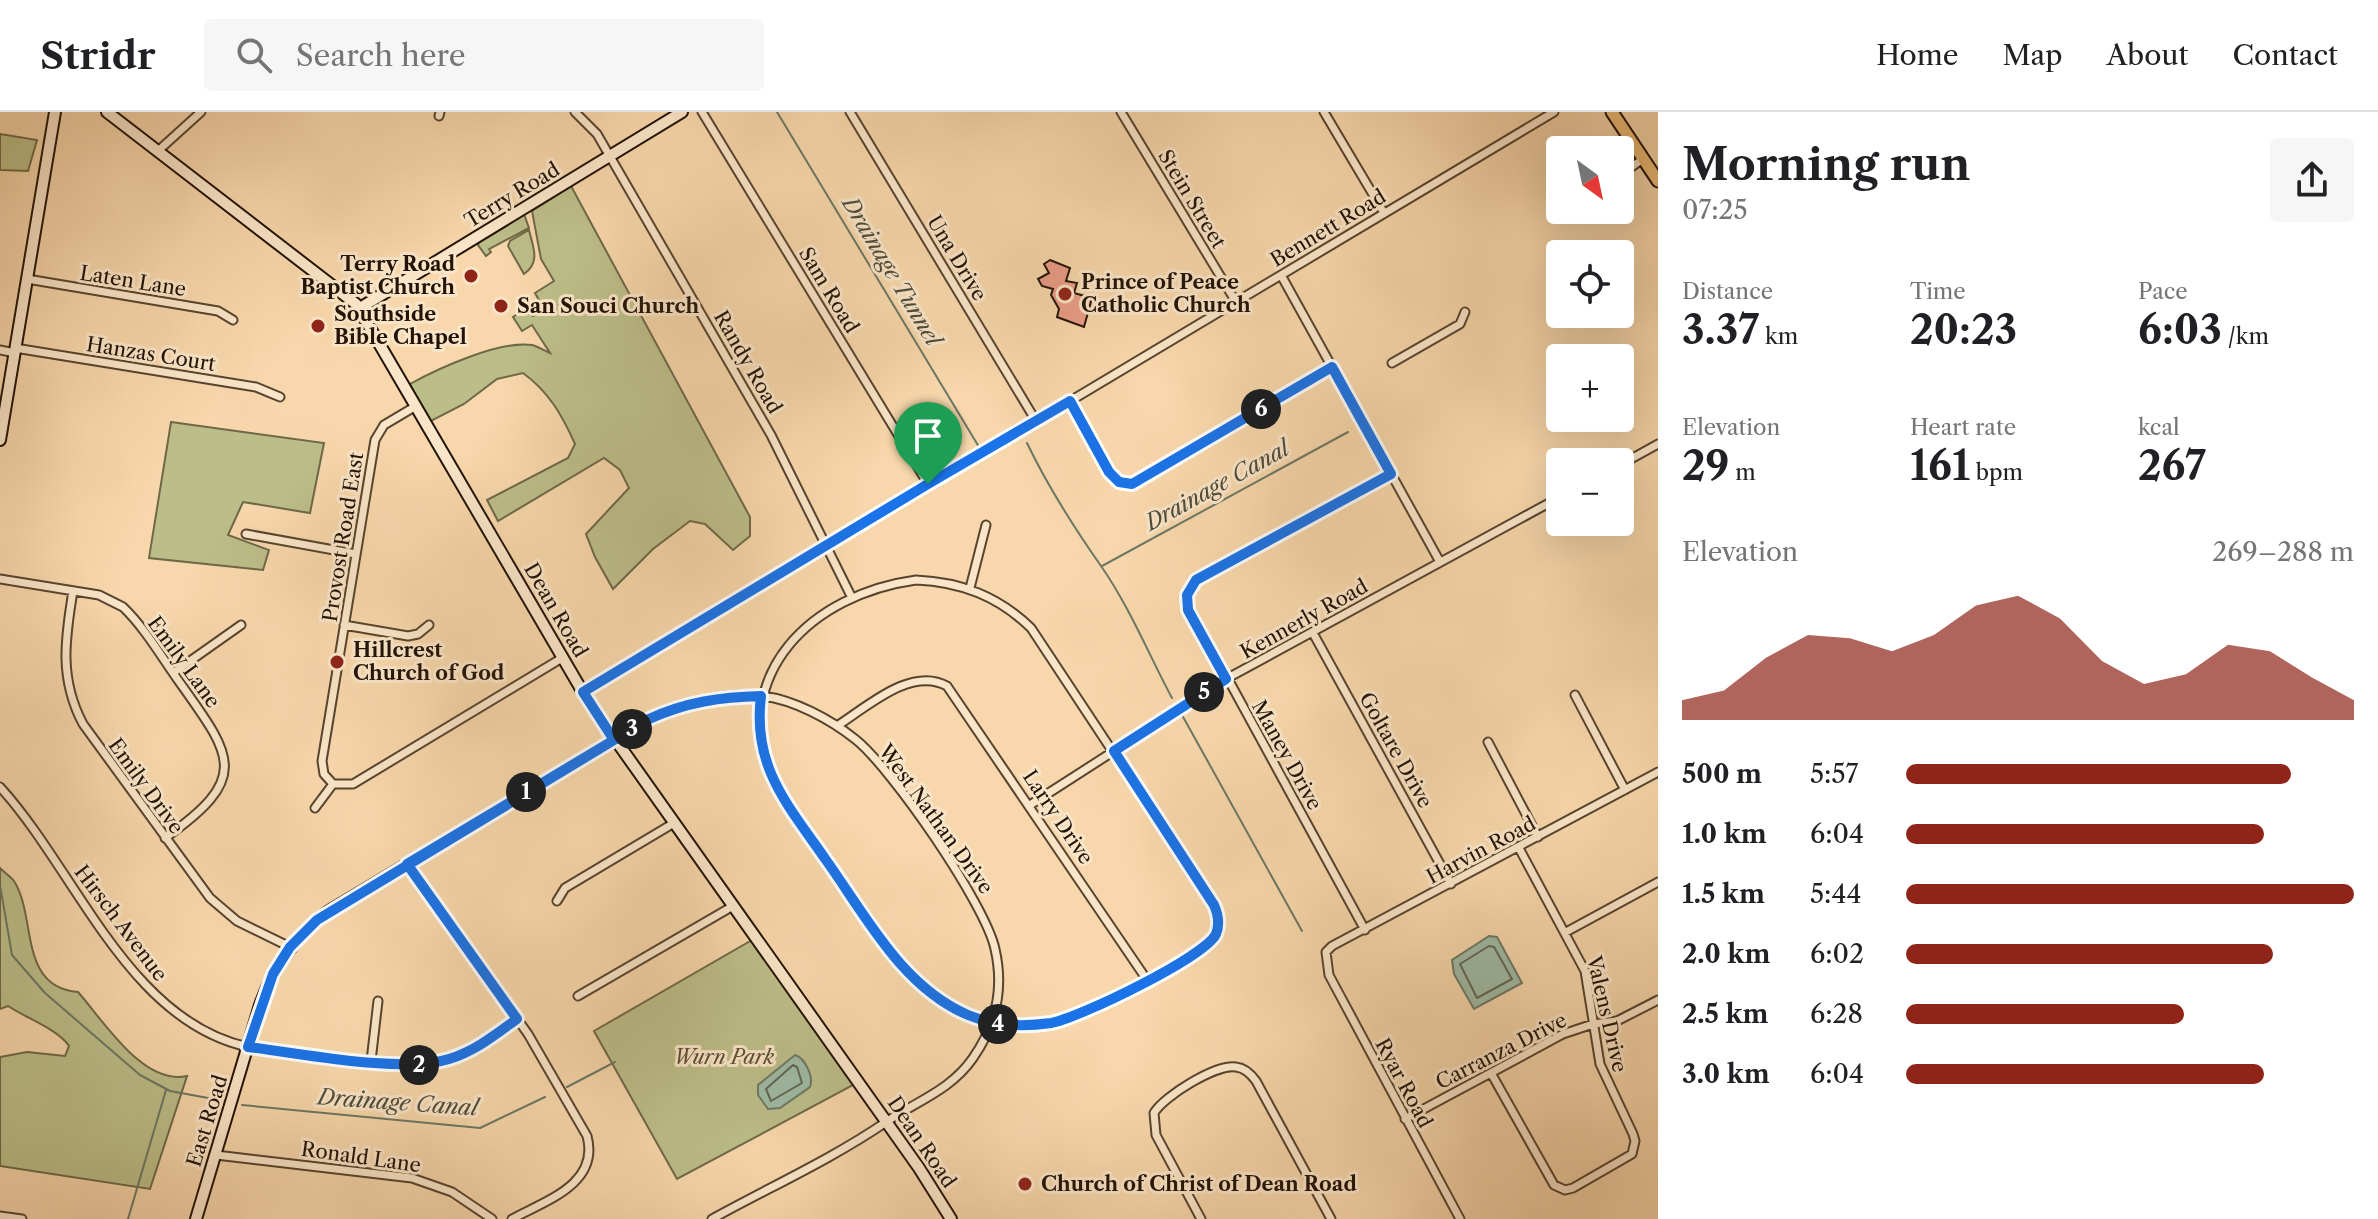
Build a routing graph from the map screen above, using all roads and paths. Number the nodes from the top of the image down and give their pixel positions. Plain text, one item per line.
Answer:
1 (55, 112) edge
2 (107, 112) edge
3 (201, 112) edge
4 (575, 112) edge
5 (682, 112) edge
6 (702, 112) edge
7 (850, 112) edge
8 (1121, 112) edge
9 (1324, 112) edge
10 (1554, 112) edge
11 (1612, 112) edge
12 (159, 150) junction
13 (610, 156) junction
14 (1643, 159) junction
15 (1634, 165) edge
16 (1658, 181) edge
17 (1384, 213) junction
18 (1281, 275) junction
19 (27, 279) junction
20 (1236, 302) junction
21 (360, 308) junction
22 (1465, 312) dead end
23 (233, 320) dead end
24 (0, 350) edge
25 (15, 350) junction
26 (1392, 363) dead end
27 (1332, 367) junction
28 (280, 397) dead end
29 (1070, 401) junction
30 (3, 402) edge
31 (416, 406) junction
32 (1036, 421) junction
33 (0, 440) edge
34 (1658, 444) edge
35 (1634, 457) edge
36 (1391, 474) junction
37 (928, 484) junction
38 (1546, 505) edge
39 (986, 525) dead end
40 (246, 534) dead end
41 (826, 546) junction
42 (356, 554) junction
43 (1440, 562) junction
44 (0, 579) edge
45 (970, 588) junction
46 (73, 591) junction
47 (852, 598) junction
48 (241, 625) dead end
49 (344, 625) junction
50 (429, 625) dead end
51 (1313, 633) junction
52 (562, 658) junction
53 (173, 673) junction
54 (1226, 679) junction
55 (583, 692) junction
56 (1575, 695) dead end
57 (761, 696) junction
58 (837, 726) junction
59 (614, 740) junction
60 (1488, 742) dead end
61 (1114, 751) junction
62 (1658, 772) edge
63 (333, 784) junction
64 (0, 787) edge
65 (1625, 790) junction
66 (1030, 805) junction
67 (315, 808) dead end
68 (674, 823) junction
69 (1538, 837) junction
70 (165, 838) junction
71 (1519, 848) junction
72 (407, 864) junction
73 (1658, 882) edge
74 (1451, 884) junction
75 (557, 901) dead end
76 (733, 906) junction
77 (1365, 930) junction
78 (1566, 932) junction
79 (290, 947) junction
80 (1325, 960) joint
81 (1147, 980) junction
82 (578, 996) dead end
83 (1658, 1000) edge
84 (378, 1001) dead end
85 (517, 1019) junction
86 (993, 1023) junction
87 (1593, 1024) junction
88 (248, 1047) junction
89 (371, 1061) junction
90 (1491, 1073) junction
91 (1405, 1119) junction
92 (886, 1122) junction
93 (216, 1155) junction
94 (0, 1216) edge
95 (22, 1219) edge
96 (196, 1219) edge
97 (492, 1219) edge
98 (512, 1219) edge
99 (712, 1219) edge
100 (951, 1219) edge
101 (1201, 1219) edge
102 (1331, 1219) edge
103 (1460, 1219) edge

1 - 19 main road
2 - 12 main road, Dean Road
3 - 12 street
4 - 13 street, Randy Road
5 - 13 main road, Terry Road
6 - 37 street, Sam Road
7 - 32 street, Una Drive
8 - 20 street, Stein Street
9 - 17 street
10 - 17 street, Bennett Road
11 - 14 main road
12 - 21 main road, Dean Road
13 - 21 main road, Terry Road
13 - 41 street, Randy Road
14 - 15 street
14 - 16 main road
17 - 18 street, Bennett Road
18 - 20 street, Bennett Road
18 - 27 street
19 - 23 street, Laten Lane
19 - 25 main road
20 - 29 street, Bennett Road
21 - 31 main road, Dean Road
22 - 26 street
24 - 25 street, Hanzas Court
25 - 28 street, Hanzas Court
25 - 30 main road
27 - 29 street
27 - 36 street
29 - 32 street, Bennett Road
30 - 33 main road
31 - 42 street, Provost Road East
31 - 52 main road, Dean Road
32 - 37 street, Bennett Road
34 - 35 street
36 - 43 street
36 - 54 street, Maney Drive
37 - 41 street, Bennett Road
38 - 43 street, Kennerly Road
39 - 45 street
40 - 42 street
41 - 47 street, Randy Road
41 - 55 street, Bennett Road
42 - 49 street, Provost Road East
43 - 51 street, Kennerly Road
44 - 46 street, Emily Lane
45 - 47 street
45 - 61 street
46 - 53 street, Emily Lane
46 - 70 street, Emily Drive
47 - 57 street
48 - 53 street
49 - 50 street
49 - 63 street, Provost Road East
51 - 54 street, Kennerly Road
51 - 74 street, Goltare Drive
52 - 55 main road, Dean Road
52 - 63 street
53 - 70 street, Emily Lane
54 - 61 street, Kennerly Road
54 - 77 street, Maney Drive
55 - 59 main road, Dean Road
56 - 65 street
57 - 58 street, West Nathan Drive
57 - 59 street
57 - 86 street
58 - 66 street, Larry Drive
58 - 86 street, West Nathan Drive
59 - 68 main road, Dean Road
59 - 72 main road, East Road
60 - 69 street
61 - 66 street, Kennerly Road
61 - 81 street
62 - 65 street, Harvin Road
63 - 67 street
64 - 88 street, Hirsch Avenue
65 - 69 street, Harvin Road
66 - 81 street, Larry Drive
68 - 75 street
68 - 76 main road, Dean Road
69 - 71 street, Harvin Road
70 - 79 street, Emily Drive
71 - 74 street, Harvin Road
71 - 78 street, Valens Drive
72 - 79 main road, East Road
72 - 85 street
73 - 78 street
74 - 77 street, Harvin Road
76 - 82 street
76 - 92 main road, Dean Road
77 - 80 street, Harvin Road
78 - 87 street, Valens Drive
79 - 88 main road, East Road
80 - 91 street, Ryar Road
81 - 86 street
83 - 87 street, Carranza Drive
84 - 89 street
85 - 89 street, Hirsch Avenue
85 - 98 street
86 - 92 street
87 - 90 street, Carranza Drive
87 - 90 street, Valens Drive
88 - 89 street, Hirsch Avenue
88 - 93 main road, East Road
90 - 91 street, Carranza Drive
91 - 103 street, Ryar Road
92 - 99 street
92 - 100 main road, Dean Road
93 - 96 main road, East Road
93 - 97 street, Ronald Lane
94 - 95 street
101 - 102 street

